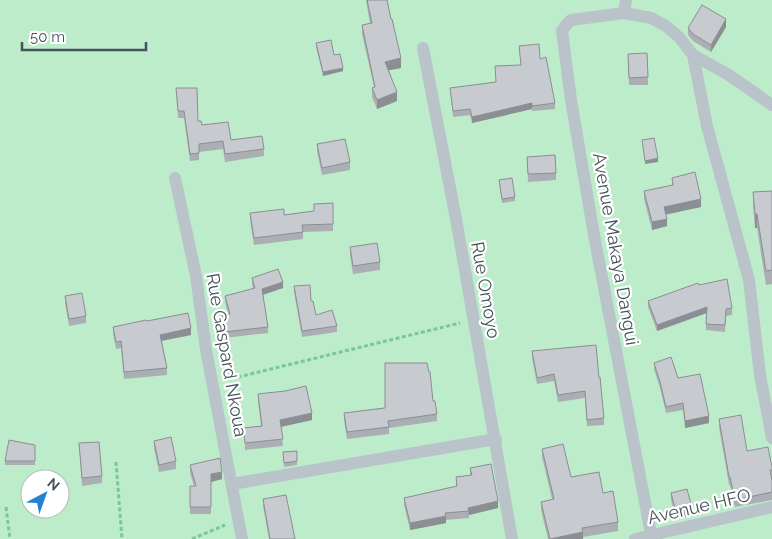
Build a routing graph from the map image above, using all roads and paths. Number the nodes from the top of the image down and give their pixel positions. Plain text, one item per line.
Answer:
1 (625, 6) edge
2 (423, 48) dead end
3 (693, 55) junction
4 (772, 105) edge
5 (175, 178) dead end
6 (473, 320) junction
7 (206, 350) junction
8 (772, 438) edge
9 (496, 439) junction
10 (116, 462) dead end
11 (232, 484) junction
12 (772, 507) edge
13 (6, 508) dead end
14 (238, 520) junction
15 (652, 537) edge
16 (10, 539) edge
17 (122, 539) edge
18 (192, 539) edge
19 (242, 539) edge
20 (512, 539) edge
21 (635, 539) edge

1 - 3 street, Avenue Makaya Dangui
1 - 15 street, Avenue Makaya Dangui
2 - 6 street, Rue Omoyo
3 - 4 street
3 - 8 street
5 - 7 street, Rue Gaspard Nkoua
6 - 7 path
6 - 9 street, Rue Omoyo
7 - 11 street, Rue Gaspard Nkoua
9 - 11 street
9 - 20 street, Rue Omoyo
10 - 17 path
11 - 14 street, Rue Gaspard Nkoua
12 - 15 street, Avenue HFO
13 - 16 path
14 - 18 path
14 - 19 street, Rue Gaspard Nkoua
15 - 21 street, Avenue HFO

